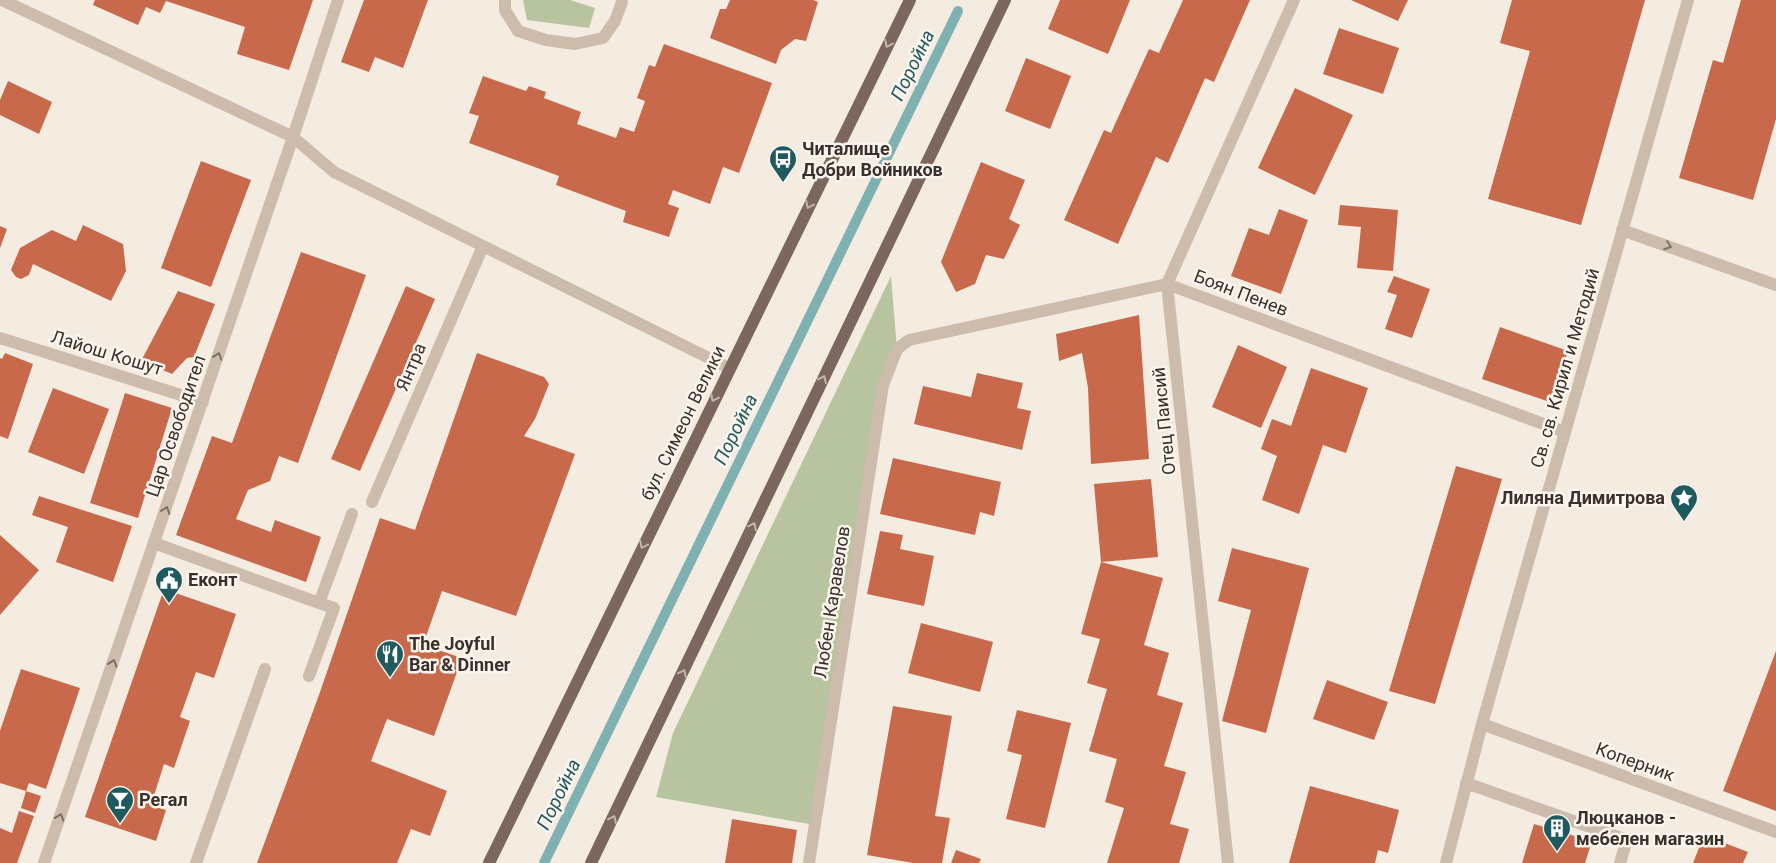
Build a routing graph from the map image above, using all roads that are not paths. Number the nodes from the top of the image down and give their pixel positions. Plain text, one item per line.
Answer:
1 (2, 0) edge
2 (338, 0) edge
3 (505, 0) edge
4 (910, 0) edge
5 (1005, 0) edge
6 (1294, 0) edge
7 (1688, 0) edge
8 (621, 1) edge
9 (293, 137) junction
10 (1622, 230) junction
11 (483, 246) junction
12 (1168, 284) junction
13 (1776, 285) edge
14 (0, 338) edge
15 (897, 349) joint
16 (729, 368) junction
17 (203, 402) junction
18 (1565, 432) junction
19 (372, 502) dead end
20 (352, 514) dead end
21 (154, 543) junction
22 (319, 603) junction
23 (265, 669) dead end
24 (309, 676) dead end
25 (1482, 724) junction
26 (1466, 783) junction
27 (1776, 832) edge
28 (44, 863) edge
29 (196, 863) edge
30 (489, 863) edge
31 (592, 863) edge
32 (809, 863) edge
33 (1228, 863) edge
34 (1446, 863) edge
35 (1620, 863) edge

1 - 9 street
2 - 9 street, Цар Освободител
3 - 8 street
4 -> 16 main road, бул. Симеон Велики
31 -> 5 main road
6 - 12 street, Отец Паисий
7 - 10 street, Св. св. Кирил и Методий
9 - 11 street
17 -> 9 street, Цар Освободител
10 -> 13 street
10 - 18 street, Св. св. Кирил и Методий
11 - 16 street
11 - 19 street, Янтра
12 - 15 street, Боян Пенев
12 - 18 street, Боян Пенев
12 - 33 street, Отец Паисий
14 - 17 street, Лайош Кошут
15 - 32 street, Любен Каравелов
16 -> 30 main road, бул. Симеон Велики
21 -> 17 street, Цар Освободител
18 - 25 street, Св. св. Кирил и Методий
20 - 22 street
21 - 22 street
28 -> 21 street, Цар Освободител
22 - 24 street
23 - 29 street
25 - 26 street, Св. св. Кирил и Методий
25 - 27 street, Коперник
26 - 34 street, Св. св. Кирил и Методий
26 - 35 street

